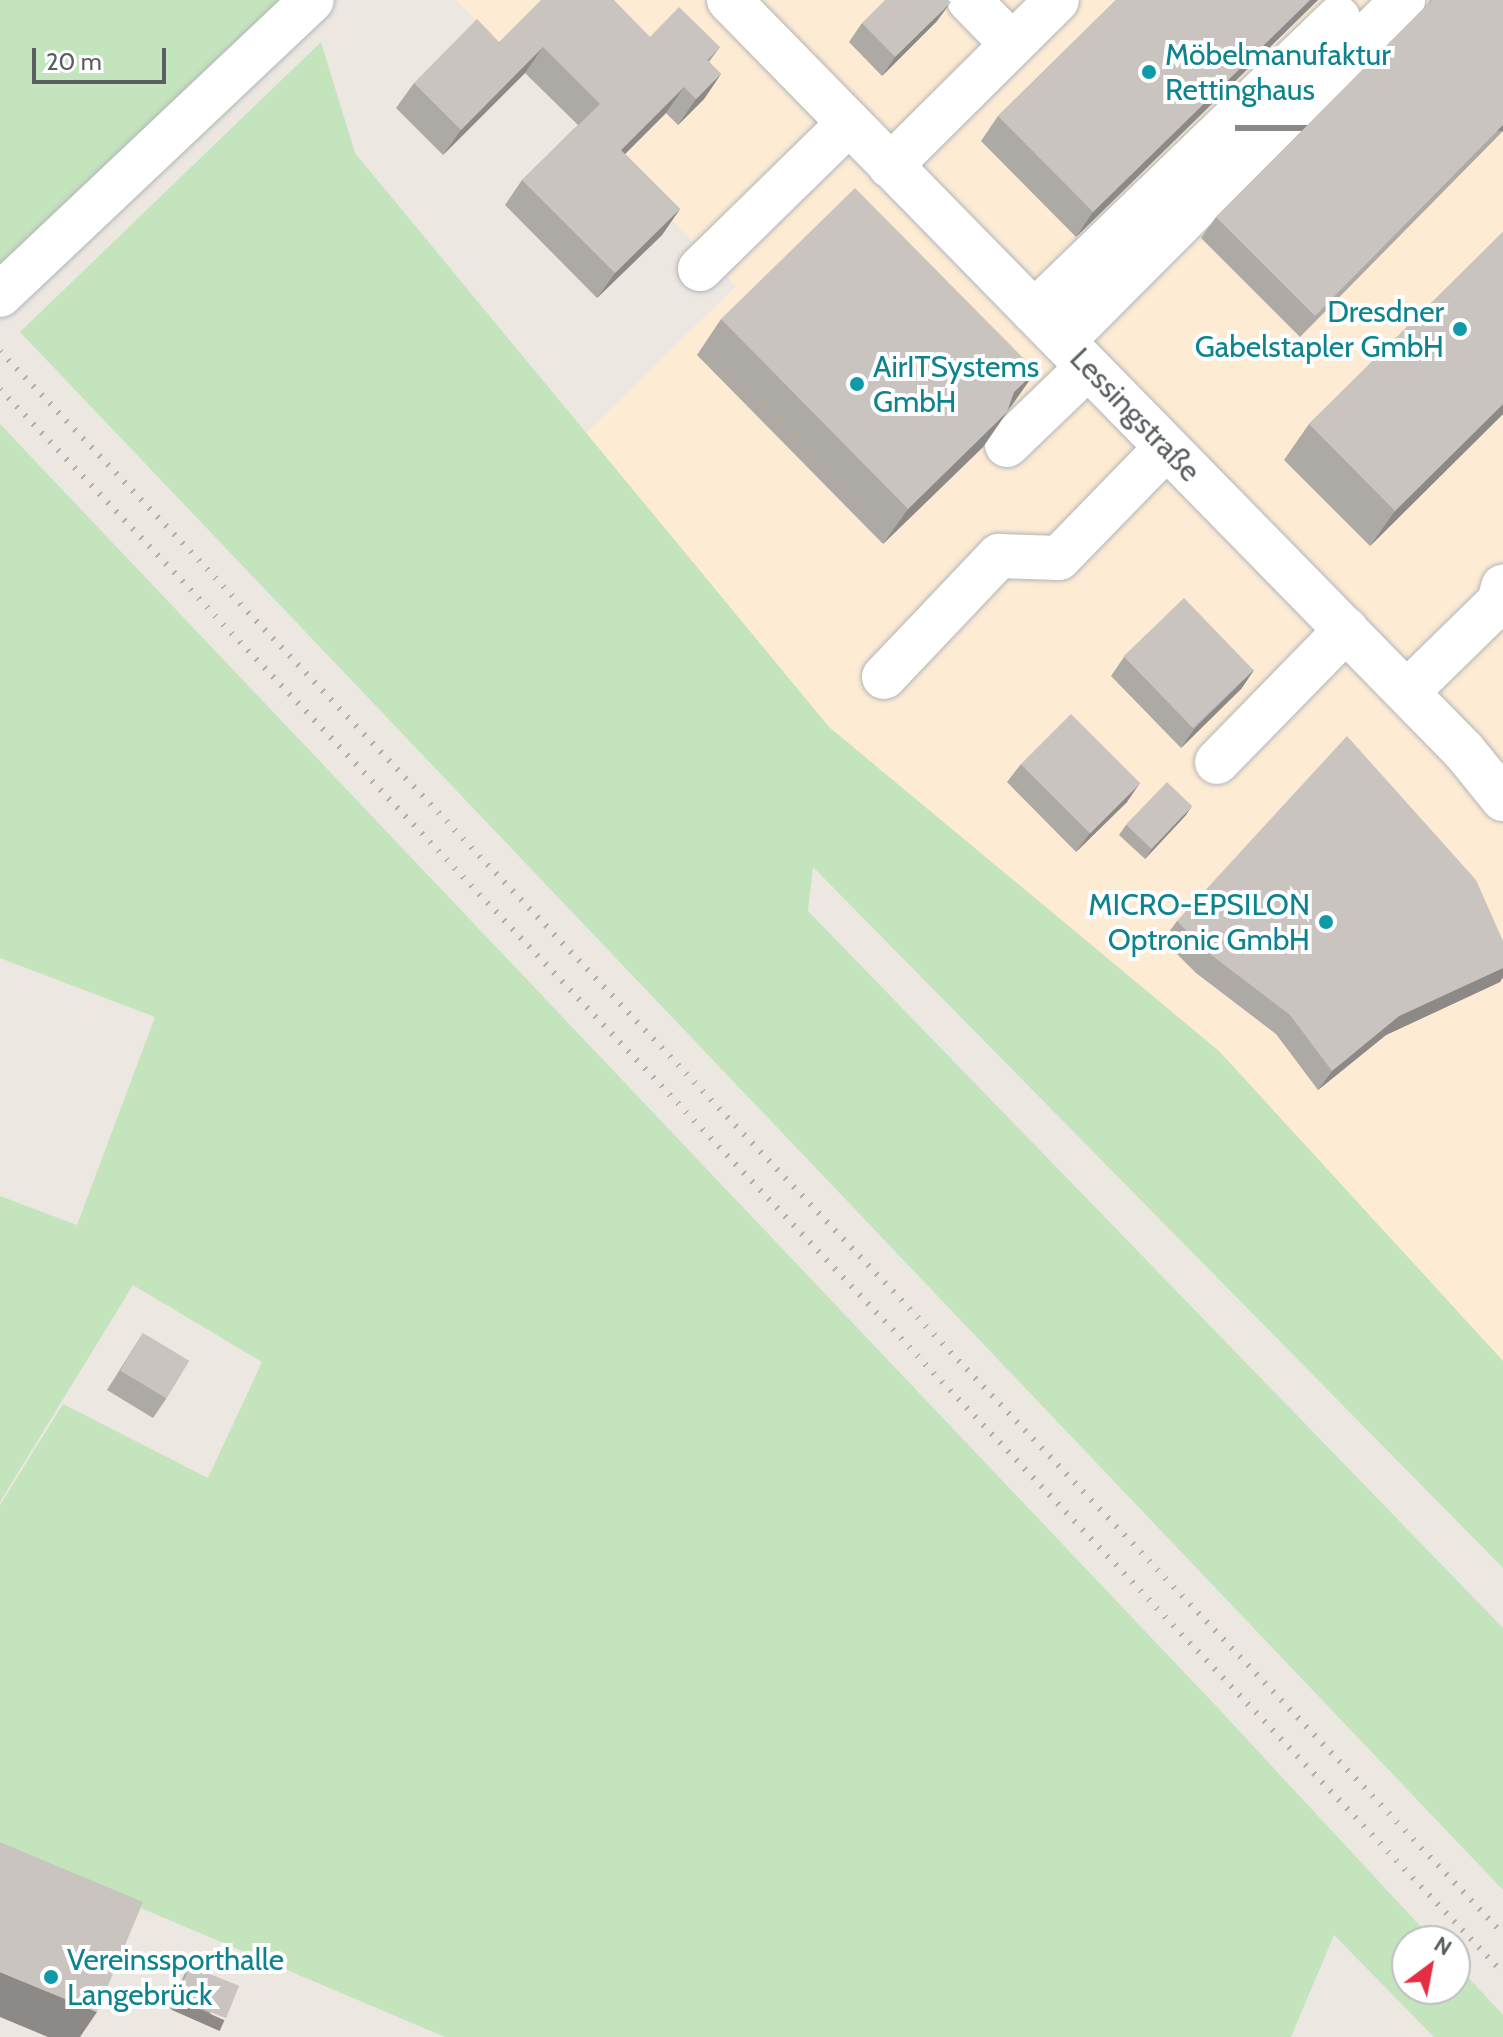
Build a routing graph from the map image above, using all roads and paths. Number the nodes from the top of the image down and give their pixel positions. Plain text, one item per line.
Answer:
1 (312, 0) edge
2 (729, 0) edge
3 (969, 0) edge
4 (1057, 0) edge
5 (1403, 0) edge
6 (1338, 18) dead end
7 (1012, 44) junction
8 (849, 123) junction
9 (890, 166) junction
10 (700, 269) dead end
11 (0, 295) edge
12 (1061, 340) junction
13 (1007, 445) edge
14 (1166, 448) junction
15 (1503, 587) edge
16 (1346, 630) junction
17 (884, 677) dead end
18 (1407, 692) junction
19 (1217, 762) dead end
20 (1503, 799) edge

1 - 11 street
2 - 8 street, Lessingstraße
3 - 7 street
4 - 7 street
5 - 12 street
6 - 12 street
7 - 9 street
8 - 9 street, Lessingstraße
8 - 10 street
9 - 12 street, Lessingstraße
12 - 13 street
12 - 14 street, Lessingstraße
14 - 16 street, Lessingstraße
14 - 17 street
15 - 18 street
16 - 18 street, Lessingstraße
16 - 19 street
18 - 20 street, Lessingstraße

